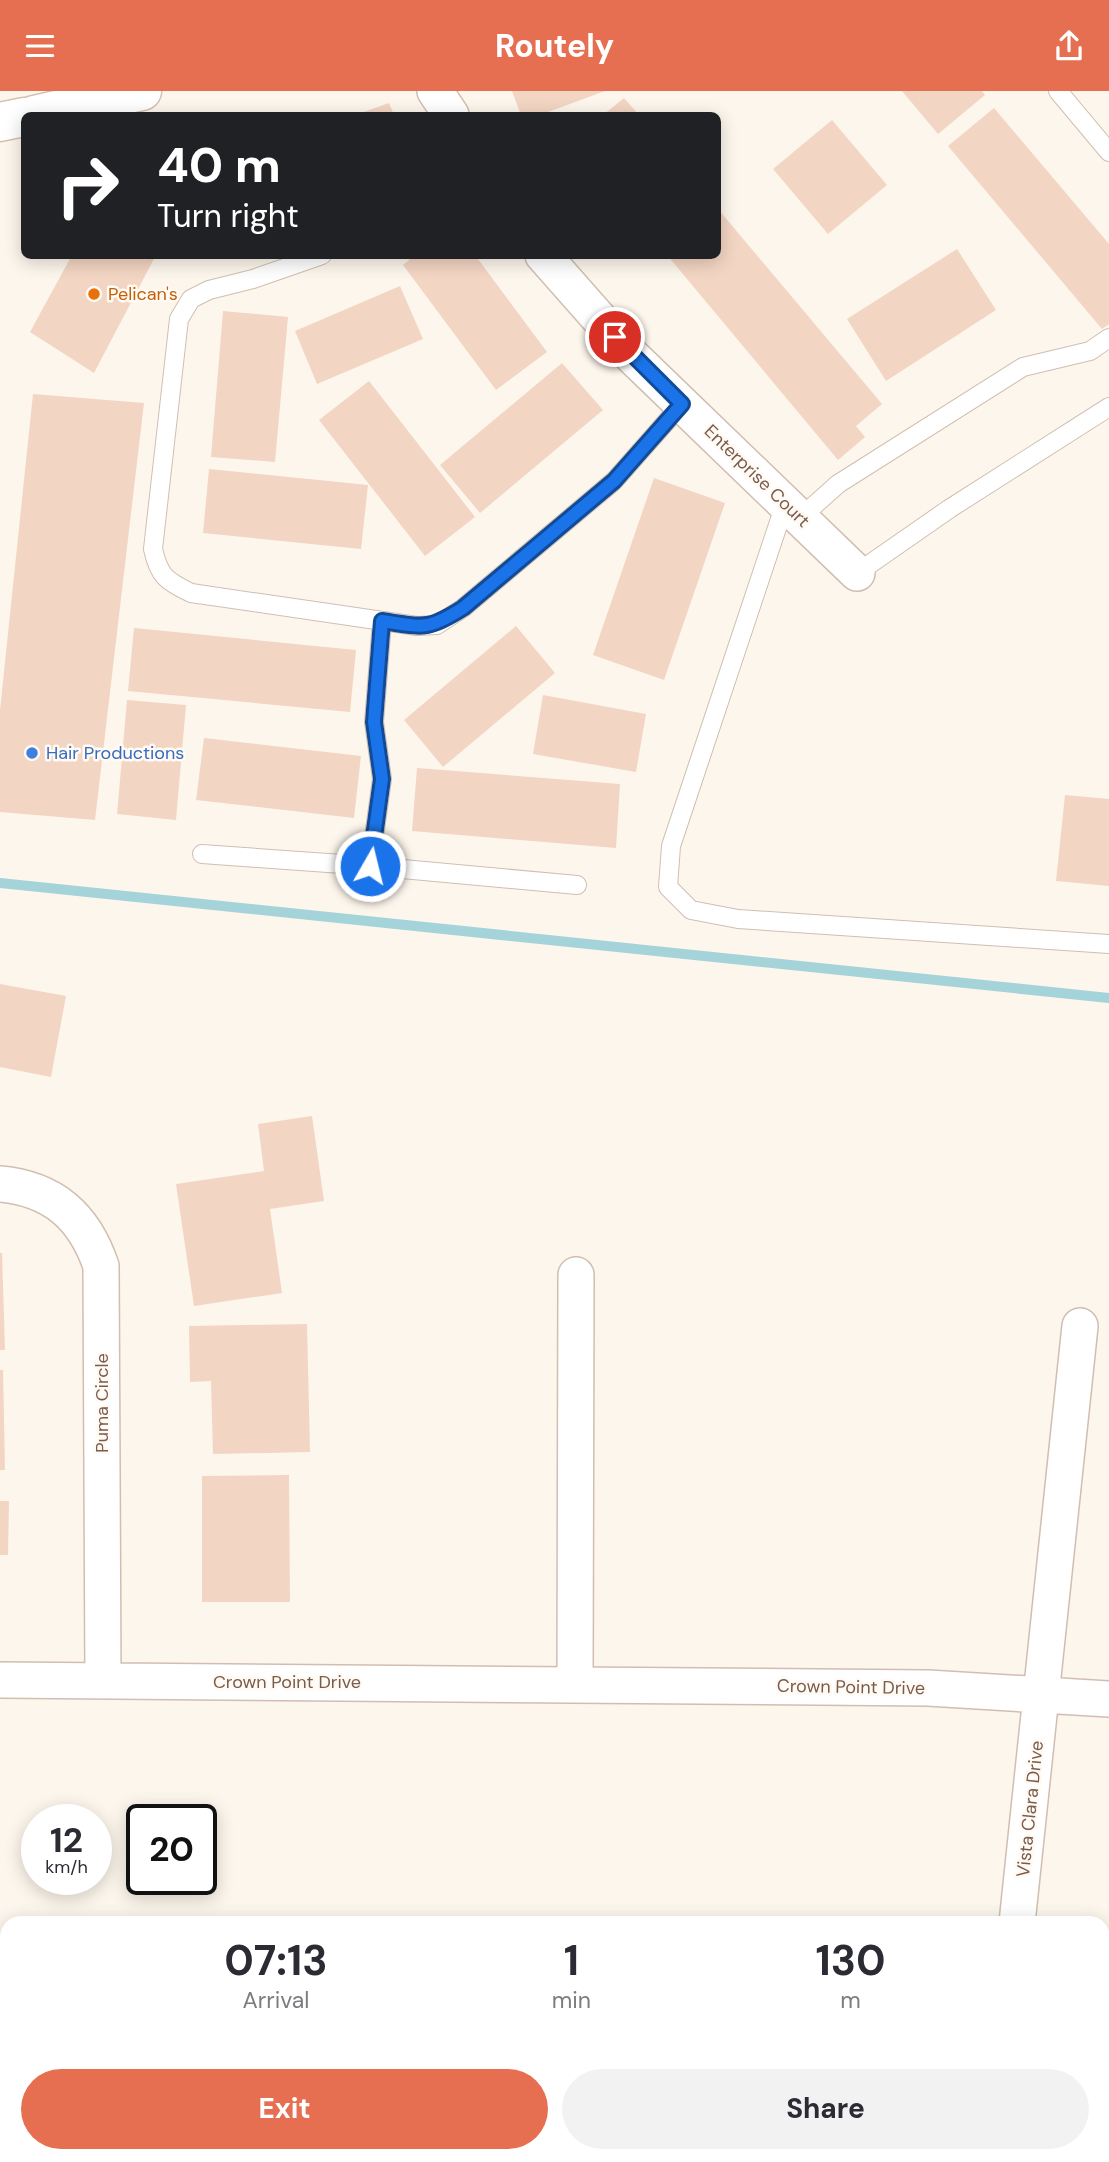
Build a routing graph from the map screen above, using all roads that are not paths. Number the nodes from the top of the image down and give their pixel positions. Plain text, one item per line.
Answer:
1 (142, 91) edge
2 (435, 91) edge
3 (1058, 91) edge
4 (48, 112) edge
5 (449, 112) edge
6 (21, 118) edge
7 (0, 122) edge
8 (1109, 152) edge
9 (311, 259) edge
10 (547, 259) edge
11 (1109, 338) edge
12 (682, 404) junction
13 (1109, 407) edge
14 (793, 511) junction
15 (857, 573) joint
16 (382, 621) junction
17 (202, 854) dead end
18 (370, 866) junction
19 (577, 885) dead end
20 (1109, 944) edge
21 (0, 1184) edge
22 (576, 1275) dead end
23 (1080, 1326) dead end
24 (0, 1680) edge
25 (103, 1681) junction
26 (575, 1685) junction
27 (1042, 1694) junction
28 (1109, 1699) edge
29 (1018, 1916) edge

1 - 4 main road
2 - 5 street
3 - 8 lane
6 - 7 main road
9 - 16 lane
10 - 12 street, Enterprise Court
11 - 14 lane
12 - 14 street, Enterprise Court
12 - 16 lane
13 - 15 lane
14 - 15 street, Enterprise Court
14 - 20 lane
16 - 18 lane
17 - 18 lane
18 - 19 lane
21 - 25 street, Puma Circle
22 - 26 street
23 - 27 street
24 - 25 street, Crown Point Drive
25 - 26 street, Crown Point Drive
26 - 27 street, Crown Point Drive
27 - 28 street, Crown Point Drive
27 - 29 street, Vista Clara Drive

